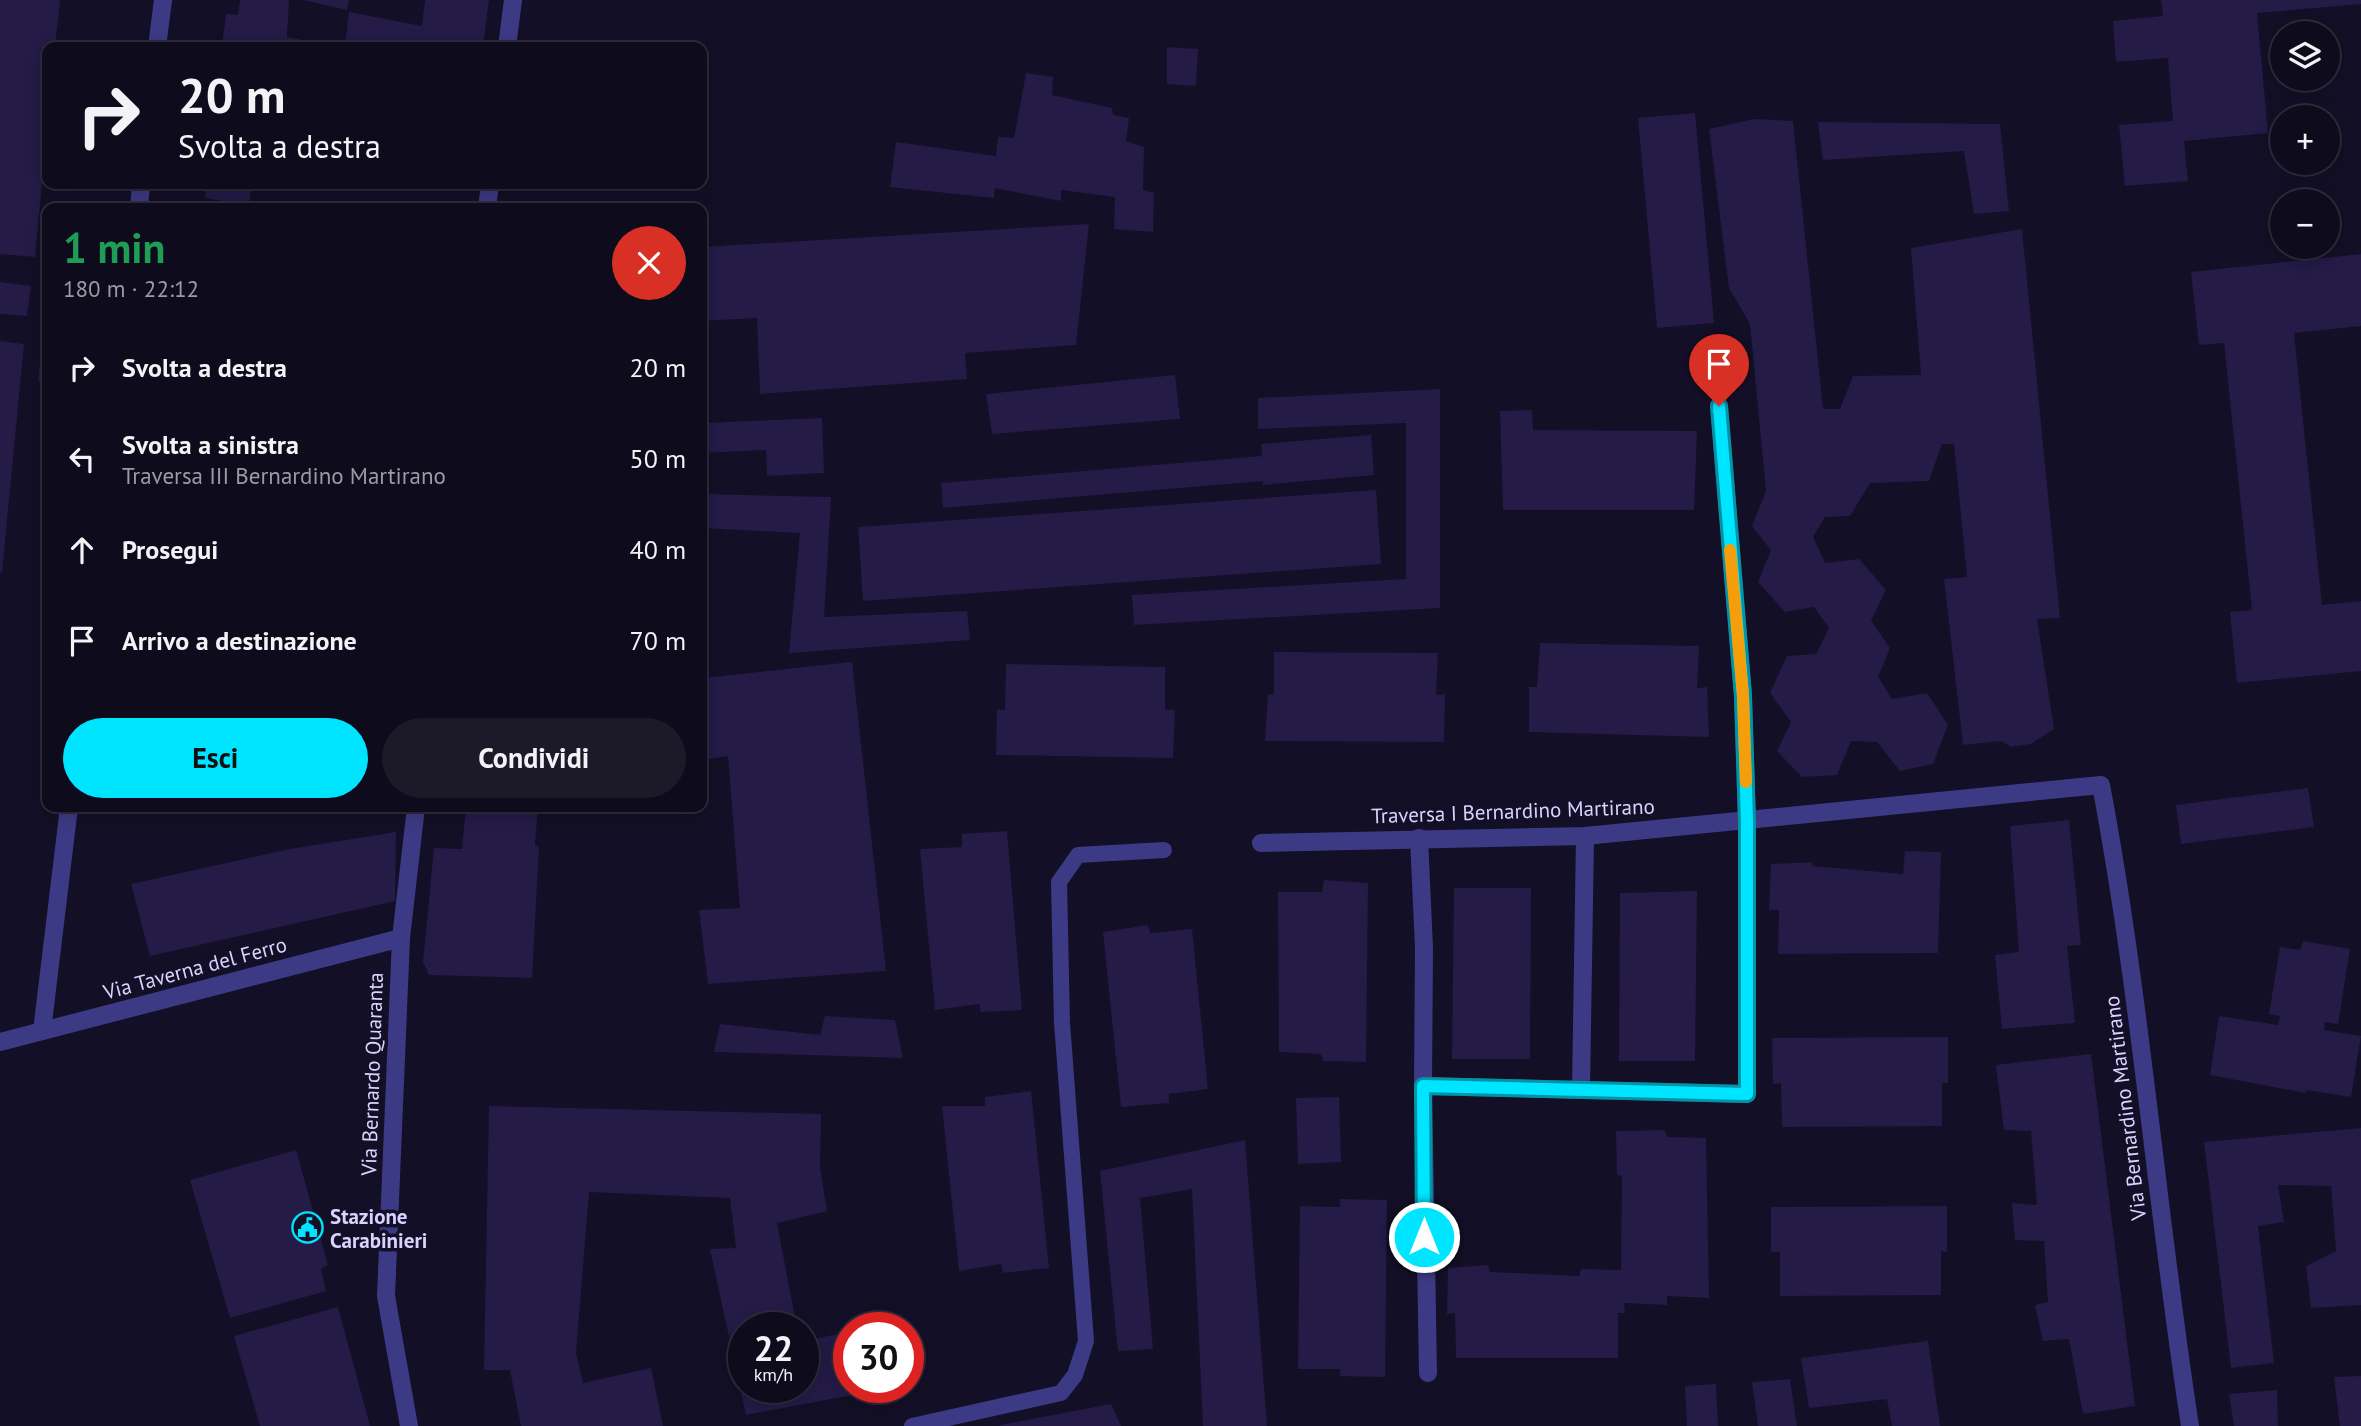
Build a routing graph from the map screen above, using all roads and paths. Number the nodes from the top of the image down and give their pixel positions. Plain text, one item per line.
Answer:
1 (163, 0) edge
2 (513, 0) edge
3 (158, 42) edge
4 (508, 42) edge
5 (1719, 406) dead end
6 (2101, 785) joint
7 (68, 812) edge
8 (415, 812) edge
9 (1747, 821) junction
10 (1585, 835) junction
11 (1419, 838) junction
12 (1261, 843) dead end
13 (1164, 850) dead end
14 (401, 938) junction
15 (43, 1031) junction
16 (0, 1042) edge
17 (1423, 1086) junction
18 (1581, 1088) junction
19 (1428, 1373) dead end
20 (408, 1426) edge
21 (912, 1426) edge
22 (2190, 1426) edge

1 - 3 street
2 - 4 street
5 - 9 street
6 - 9 street, Traversa I Bernardino Martirano
6 - 22 street, Via Bernardino Martirano
7 - 15 street
8 - 14 street, Via Bernardo Quaranta
9 - 10 street, Traversa I Bernardino Martirano
9 - 18 street
10 - 11 street, Traversa I Bernardino Martirano
10 - 18 street
11 - 12 street, Traversa I Bernardino Martirano
11 - 17 street
13 - 21 lane
14 - 15 street, Via Taverna del Ferro
14 - 20 street, Via Bernardo Quaranta
15 - 16 street, Via Taverna del Ferro
17 - 18 street
17 - 19 street

